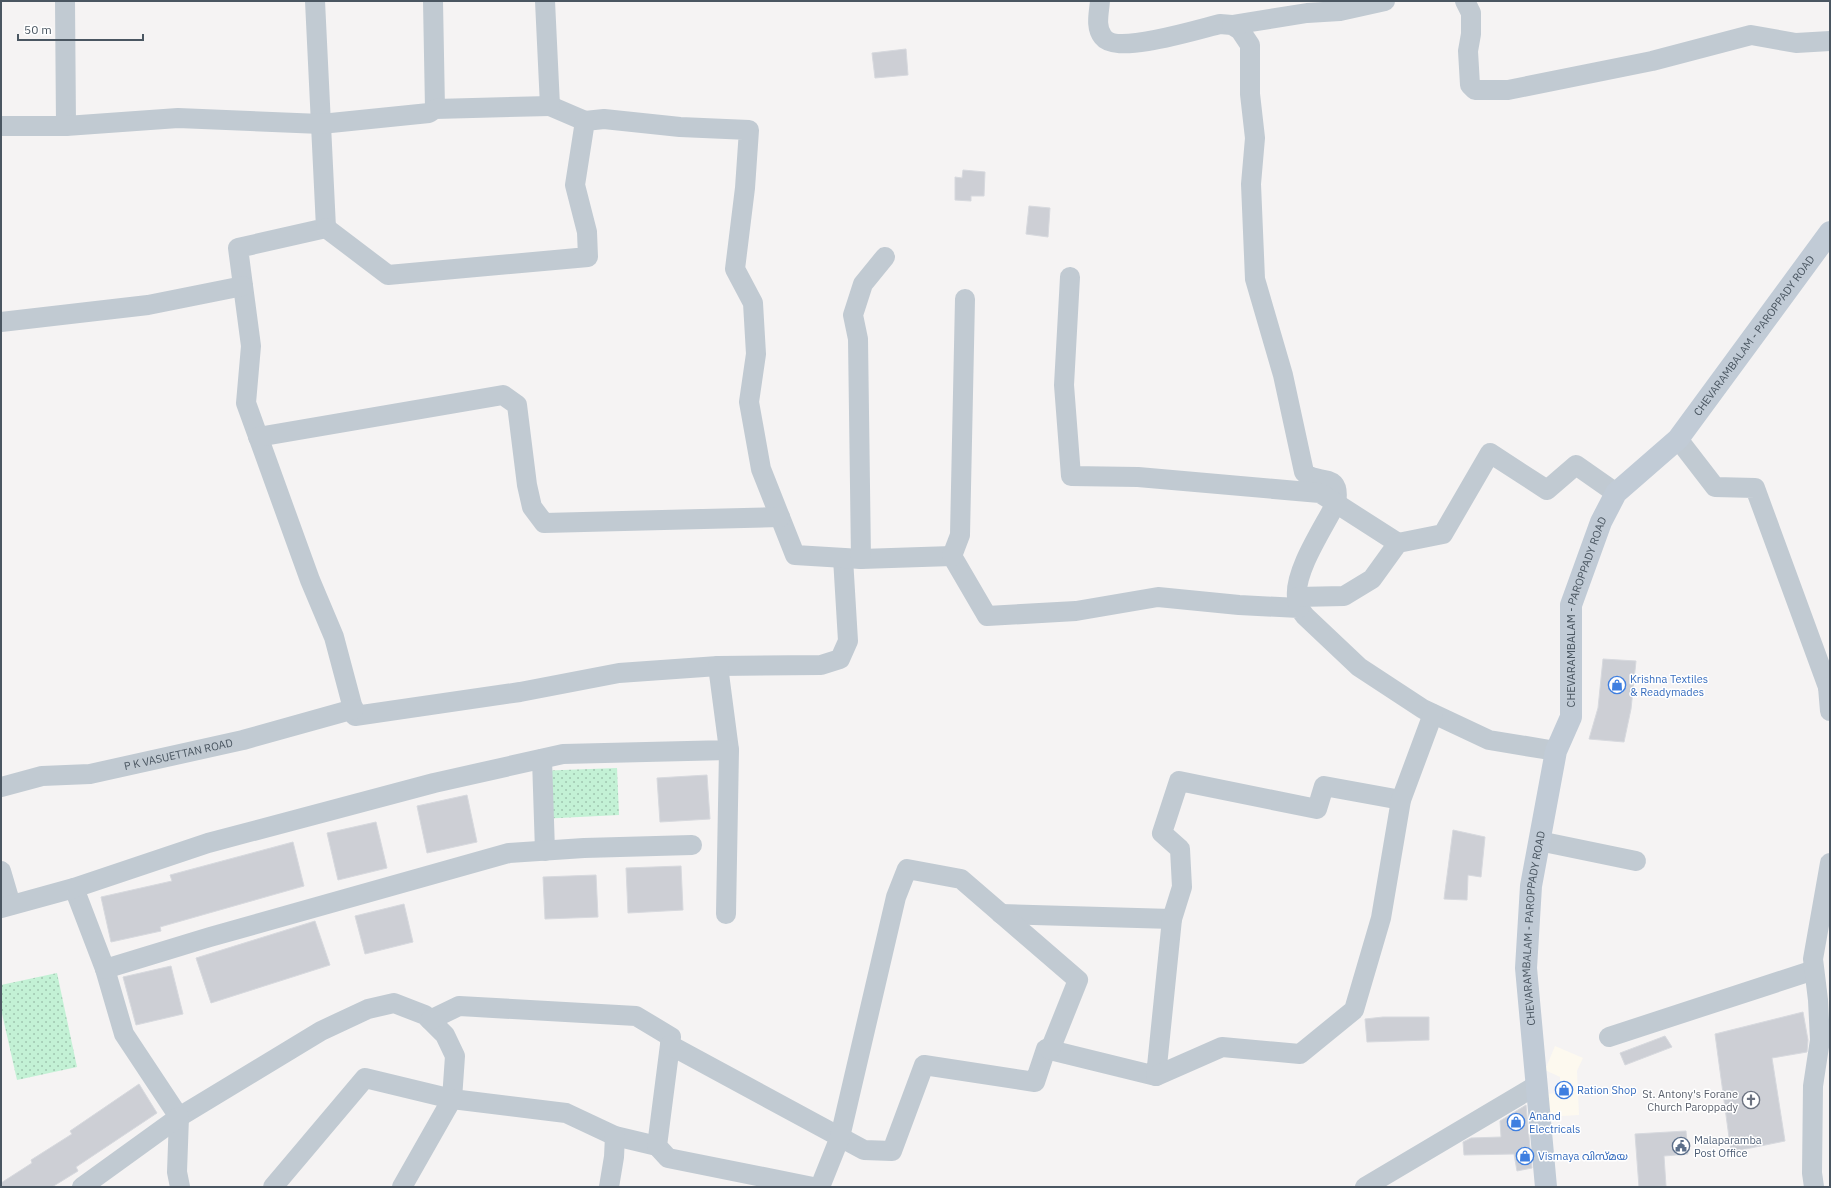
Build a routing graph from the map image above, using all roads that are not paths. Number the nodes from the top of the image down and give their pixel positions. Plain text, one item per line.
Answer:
1 (65, 1) edge
2 (315, 1) edge
3 (433, 1) edge
4 (545, 1) edge
5 (1100, 1) edge
6 (1385, 1) edge
7 (1465, 1) edge
8 (1305, 7) edge
9 (1232, 24) junction
10 (1830, 40) edge
11 (550, 106) junction
12 (435, 109) junction
13 (585, 120) junction
14 (321, 124) junction
15 (1, 126) edge
16 (66, 126) junction
17 (326, 228) junction
18 (1830, 232) edge
19 (885, 256) dead end
20 (1070, 277) dead end
21 (243, 286) junction
22 (965, 299) dead end
23 (1, 322) edge
24 (258, 437) junction
25 (1678, 439) junction
26 (1616, 493) junction
27 (1336, 503) junction
28 (780, 517) junction
29 (1398, 543) junction
30 (952, 556) junction
31 (852, 559) junction
32 (1298, 603) junction
33 (718, 666) junction
34 (1829, 687) edge
35 (354, 709) junction
36 (1830, 711) edge
37 (1433, 714) junction
38 (729, 750) junction
39 (1556, 751) junction
40 (542, 759) junction
41 (1, 786) edge
42 (1401, 800) junction
43 (1540, 841) junction
44 (692, 845) dead end
45 (545, 851) junction
46 (1636, 861) dead end
47 (1830, 863) edge
48 (1, 871) edge
49 (74, 888) junction
50 (6, 907) edge
51 (726, 914) dead end
52 (1001, 914) junction
53 (1172, 919) junction
54 (105, 969) junction
55 (1814, 970) junction
56 (430, 1020) junction
57 (1609, 1037) dead end
58 (1825, 1040) edge
59 (670, 1045) junction
60 (1050, 1050) junction
61 (1156, 1076) junction
62 (1537, 1085) junction
63 (452, 1099) junction
64 (179, 1117) junction
65 (615, 1136) junction
66 (840, 1137) junction
67 (657, 1146) junction
68 (82, 1187) edge
69 (180, 1187) edge
70 (274, 1187) edge
71 (402, 1187) edge
72 (609, 1187) edge
73 (813, 1187) edge
74 (820, 1187) edge
75 (1365, 1187) edge
76 (1546, 1187) edge
77 (1814, 1187) edge

1 - 16 street
2 - 14 street
3 - 12 street
4 - 11 street
5 - 9 street
6 - 8 street
7 - 10 street
8 - 9 street
9 - 27 street
11 - 12 street
11 - 13 street
12 - 14 street
13 - 17 street
13 - 28 street
14 - 16 street
14 - 17 street
15 - 16 street
17 - 21 street
18 - 25 main road, CHEVARAMBALAM - PAROPPADY ROAD
19 - 31 street
20 - 27 street
21 - 23 street
21 - 24 street
22 - 30 street
24 - 28 street
24 - 35 street
25 - 26 main road, CHEVARAMBALAM - PAROPPADY ROAD
25 - 34 street
26 - 29 street
26 - 39 main road, CHEVARAMBALAM - PAROPPADY ROAD
27 - 29 street
27 - 32 street
28 - 31 street
29 - 32 street
30 - 31 street
30 - 32 street
31 - 33 street
32 - 37 street
33 - 35 street
33 - 38 street
34 - 36 street
35 - 41 street, P K VASUETTAN ROAD
37 - 39 street
37 - 42 street
38 - 40 street
38 - 51 street
39 - 43 main road, CHEVARAMBALAM - PAROPPADY ROAD
40 - 45 street
40 - 49 street
42 - 53 street
42 - 61 street
43 - 46 street
43 - 62 main road, CHEVARAMBALAM - PAROPPADY ROAD
44 - 45 street
45 - 54 street
47 - 55 street
48 - 50 street
49 - 50 street
49 - 54 street
52 - 53 street
52 - 60 street
52 - 66 street
53 - 61 street
54 - 64 street
55 - 57 street
55 - 58 street
56 - 59 street
56 - 63 street
56 - 64 street
58 - 77 street
59 - 66 street
59 - 67 street
60 - 61 street
60 - 66 street
62 - 75 street
62 - 76 main road, CHEVARAMBALAM - PAROPPADY ROAD
63 - 65 street
63 - 70 street
63 - 71 street
64 - 68 street
64 - 69 street
65 - 67 street
65 - 72 street
66 - 74 street
67 - 73 street

